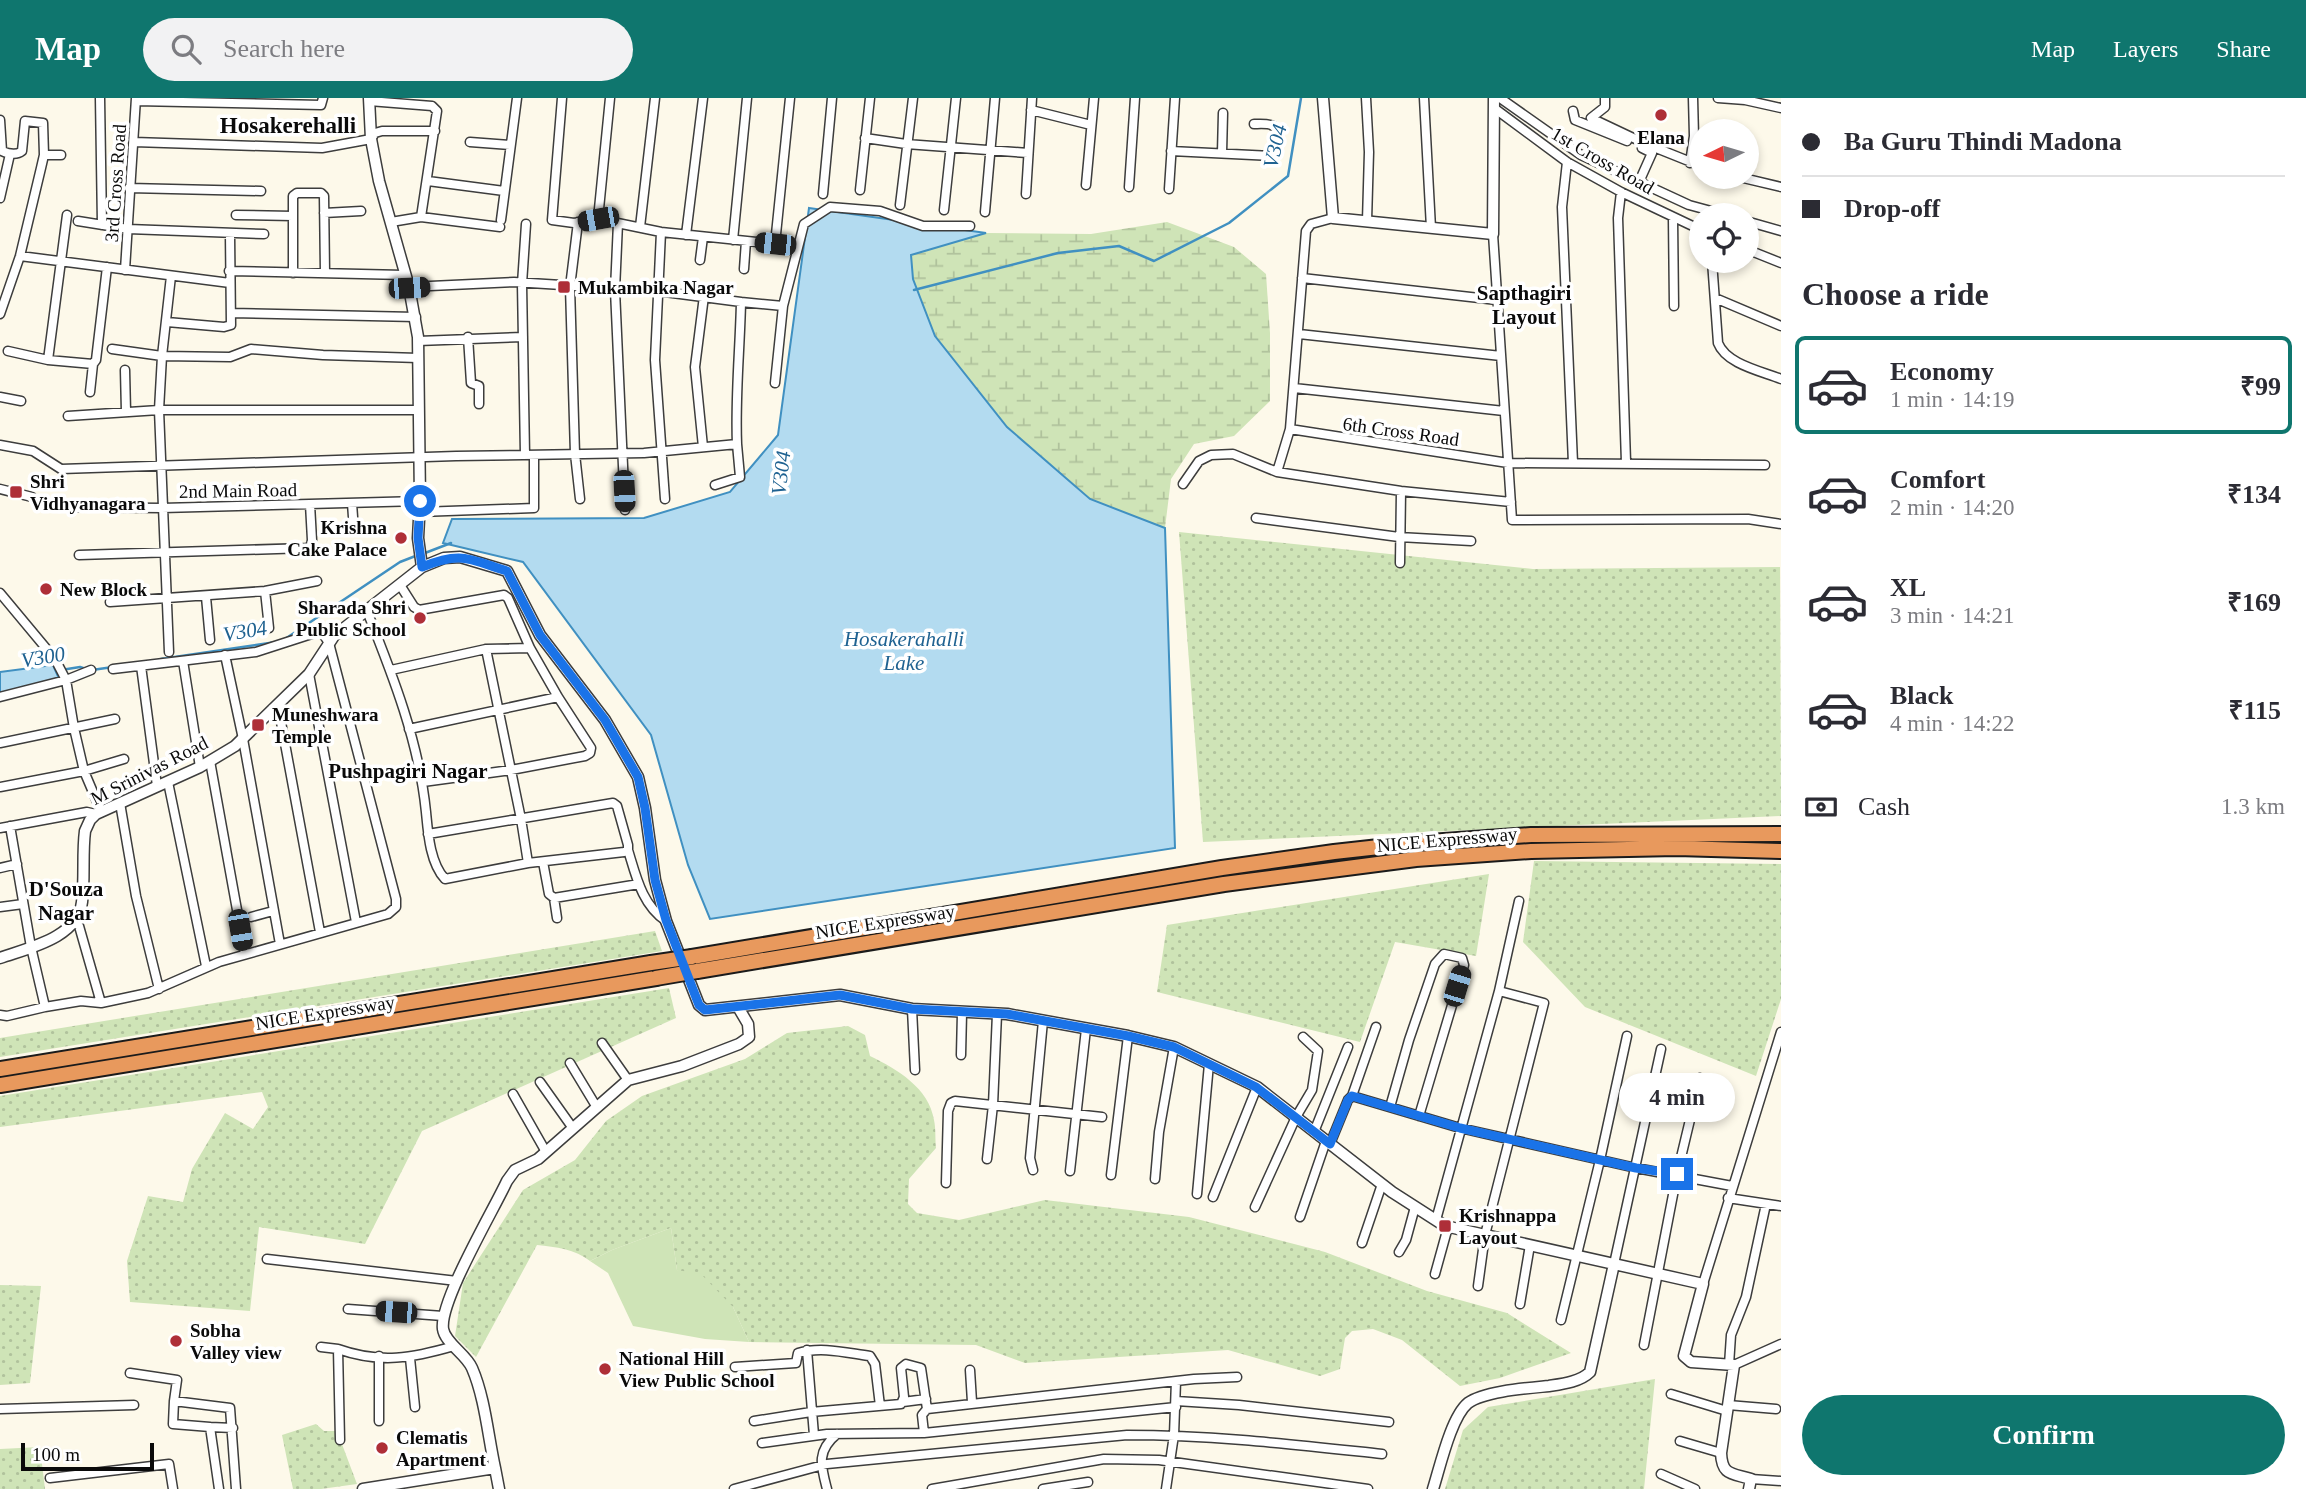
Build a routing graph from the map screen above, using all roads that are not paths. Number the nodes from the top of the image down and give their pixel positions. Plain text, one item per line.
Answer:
1 (100, 98) edge
2 (323, 98) edge
3 (517, 98) edge
4 (562, 98) edge
5 (610, 98) edge
6 (654, 98) edge
7 (703, 98) edge
8 (747, 98) edge
9 (790, 98) edge
10 (832, 98) edge
11 (870, 98) edge
12 (913, 98) edge
13 (956, 98) edge
14 (995, 98) edge
15 (1032, 98) edge
16 (1094, 98) edge
17 (1135, 98) edge
18 (1175, 98) edge
19 (1323, 98) edge
20 (1366, 98) edge
21 (1423, 98) edge
22 (1500, 98) edge
23 (1605, 98) edge
24 (1693, 98) edge
25 (1718, 98) edge
26 (136, 99) edge
27 (369, 100) edge
28 (1494, 103) edge
29 (1781, 108) edge
30 (1031, 110) junction
31 (1573, 111) dead end
32 (1223, 113) dead end
33 (1693, 119) edge
34 (0, 120) edge
35 (1254, 124) dead end
36 (1091, 125) junction
37 (435, 131) junction
38 (865, 138) junction
39 (371, 139) junction
40 (134, 142) junction
41 (470, 142) dead end
42 (906, 144) junction
43 (510, 145) junction
44 (950, 148) junction
45 (991, 151) junction
46 (1171, 151) junction
47 (1028, 153) junction
48 (1222, 153) junction
49 (10, 154) junction
50 (44, 155) junction
51 (61, 155) dead end
52 (1567, 162) junction
53 (1689, 163) edge
54 (428, 181) junction
55 (1639, 182) junction
56 (1759, 182) edge
57 (1086, 185) dead end
58 (1129, 187) dead end
59 (1781, 187) edge
60 (129, 188) junction
61 (860, 190) dead end
62 (1169, 190) dead end
63 (261, 191) dead end
64 (504, 191) junction
65 (1621, 192) junction
66 (823, 194) dead end
67 (1026, 194) dead end
68 (0, 198) edge
69 (900, 205) dead end
70 (1689, 205) edge
71 (944, 210) dead end
72 (361, 211) dead end
73 (985, 212) dead end
74 (324, 213) junction
75 (67, 215) dead end
76 (236, 215) dead end
77 (293, 216) junction
78 (421, 217) junction
79 (1333, 218) junction
80 (1673, 218) junction
81 (598, 219) junction
82 (1367, 221) junction
83 (78, 222) dead end
84 (391, 222) junction
85 (578, 222) junction
86 (618, 222) junction
87 (526, 224) dead end
88 (1759, 224) edge
89 (102, 225) junction
90 (1689, 225) edge
91 (970, 226) dead end
92 (640, 227) junction
93 (1431, 228) junction
94 (128, 229) junction
95 (1781, 230) edge
96 (661, 232) junction
97 (230, 234) junction
98 (264, 234) dead end
99 (686, 234) junction
100 (1493, 234) junction
101 (703, 237) junction
102 (733, 240) junction
103 (746, 241) junction
104 (1759, 254) edge
105 (20, 256) junction
106 (700, 260) dead end
107 (60, 261) junction
108 (1781, 263) edge
109 (107, 267) junction
110 (744, 269) dead end
111 (125, 270) junction
112 (229, 271) junction
113 (293, 273) junction
114 (325, 273) junction
115 (1713, 273) edge
116 (404, 275) junction
117 (171, 276) junction
118 (1302, 278) junction
119 (230, 283) junction
120 (522, 284) junction
121 (570, 286) junction
122 (409, 288) junction
123 (615, 290) junction
124 (657, 291) junction
125 (704, 296) junction
126 (1715, 298) junction
127 (1497, 300) junction
128 (741, 302) junction
129 (783, 306) junction
130 (1674, 306) dead end
131 (231, 313) junction
132 (0, 314) edge
133 (415, 317) junction
134 (167, 322) junction
135 (1781, 326) edge
136 (1299, 334) junction
137 (468, 337) junction
138 (523, 337) junction
139 (418, 341) junction
140 (113, 349) dead end
141 (8, 351) dead end
142 (162, 356) junction
143 (1501, 356) junction
144 (418, 358) junction
145 (48, 360) junction
146 (93, 364) junction
147 (125, 370) dead end
148 (1781, 379) edge
149 (775, 383) dead end
150 (1294, 388) junction
151 (90, 392) dead end
152 (0, 397) edge
153 (21, 401) dead end
154 (479, 404) dead end
155 (159, 410) junction
156 (419, 410) junction
157 (1504, 411) junction
158 (126, 412) junction
159 (68, 416) dead end
160 (1290, 429) junction
161 (737, 444) junction
162 (0, 445) edge
163 (703, 447) junction
164 (663, 450) junction
165 (622, 453) junction
166 (575, 454) junction
167 (530, 455) junction
168 (419, 457) junction
169 (1508, 463) junction
170 (1573, 463) junction
171 (1626, 463) junction
172 (1765, 465) dead end
173 (161, 467) junction
174 (1277, 472) junction
175 (1183, 484) dead end
176 (715, 485) dead end
177 (0, 489) edge
178 (1401, 491) junction
179 (32, 497) dead end
180 (580, 499) dead end
181 (665, 499) dead end
182 (1511, 502) junction
183 (352, 503) junction
184 (310, 504) junction
185 (56, 507) dead end
186 (420, 507) junction
187 (162, 508) junction
188 (625, 510) dead end
189 (1256, 518) dead end
190 (1781, 524) edge
191 (354, 531) dead end
192 (1399, 537) junction
193 (1471, 541) dead end
194 (166, 553) junction
195 (79, 555) dead end
196 (421, 563) junction
197 (1400, 564) dead end
198 (317, 581) dead end
199 (400, 585) junction
200 (265, 591) junction
201 (0, 593) edge
202 (206, 597) junction
203 (167, 598) junction
204 (110, 602) dead end
205 (367, 611) junction
206 (269, 628) dead end
207 (210, 640) dead end
208 (329, 643) junction
209 (530, 648) junction
210 (486, 649) junction
211 (169, 652) dead end
212 (225, 655) junction
213 (53, 657) junction
214 (29, 661) dead end
215 (183, 661) junction
216 (141, 666) junction
217 (113, 669) dead end
218 (91, 670) dead end
219 (391, 670) junction
220 (309, 674) junction
221 (66, 680) junction
222 (0, 697) edge
223 (558, 697) junction
224 (278, 706) junction
225 (499, 710) junction
226 (115, 719) dead end
227 (74, 728) junction
228 (409, 729) junction
229 (243, 739) junction
230 (0, 743) edge
231 (124, 759) dead end
232 (210, 761) junction
233 (200, 767) junction
234 (510, 770) junction
235 (85, 771) junction
236 (168, 782) junction
237 (423, 782) junction
238 (157, 786) junction
239 (0, 787) edge
240 (120, 803) junction
241 (99, 813) junction
242 (521, 819) junction
243 (10, 826) junction
244 (0, 828) edge
245 (428, 834) junction
246 (1781, 834) edge
247 (628, 850) junction
248 (1781, 851) edge
249 (543, 862) junction
250 (528, 863) junction
251 (18, 864) junction
252 (0, 868) edge
253 (639, 884) junction
254 (554, 898) junction
255 (1519, 901) dead end
256 (23, 904) junction
257 (0, 907) edge
258 (273, 911) junction
259 (251, 916) dead end
260 (557, 918) dead end
261 (666, 920) junction
262 (74, 922) junction
263 (356, 922) junction
264 (320, 932) junction
265 (280, 944) junction
266 (32, 947) junction
267 (245, 954) junction
268 (0, 958) edge
269 (206, 967) junction
270 (159, 989) junction
271 (1499, 991) junction
272 (101, 1003) junction
273 (46, 1007) junction
274 (738, 1007) junction
275 (912, 1009) junction
276 (962, 1013) junction
277 (997, 1014) junction
278 (0, 1015) edge
279 (1043, 1021) junction
280 (1376, 1027) dead end
281 (1086, 1028) junction
282 (1781, 1031) edge
283 (1128, 1036) junction
284 (1626, 1036) dead end
285 (1303, 1037) dead end
286 (602, 1044) dead end
287 (1348, 1046) dead end
288 (1174, 1047) junction
289 (1661, 1049) dead end
290 (961, 1055) dead end
291 (570, 1063) dead end
292 (1209, 1064) junction
293 (0, 1069) edge
294 (915, 1070) dead end
295 (1700, 1078) dead end
296 (628, 1080) junction
297 (540, 1082) dead end
298 (0, 1085) edge
299 (1256, 1087) junction
300 (513, 1094) dead end
301 (1352, 1096) junction
302 (993, 1105) junction
303 (596, 1106) junction
304 (1390, 1107) junction
305 (1035, 1111) junction
306 (1077, 1115) junction
307 (1419, 1116) junction
308 (1102, 1117) dead end
309 (1296, 1117) junction
310 (572, 1127) junction
311 (1460, 1128) junction
312 (1314, 1132) junction
313 (1510, 1138) junction
314 (1328, 1142) junction
315 (546, 1152) junction
316 (987, 1159) dead end
317 (1600, 1160) junction
318 (1636, 1168) junction
319 (1033, 1170) dead end
320 (1070, 1171) dead end
321 (1677, 1174) junction
322 (1111, 1175) dead end
323 (1155, 1179) dead end
324 (946, 1183) dead end
325 (1382, 1184) junction
326 (1731, 1186) junction
327 (1198, 1194) dead end
328 (1213, 1197) dead end
329 (1728, 1198) junction
330 (1766, 1203) junction
331 (1781, 1206) edge
332 (1255, 1207) dead end
333 (1415, 1207) junction
334 (1300, 1217) dead end
335 (1436, 1220) junction
336 (1448, 1227) junction
337 (1485, 1235) junction
338 (1362, 1243) dead end
339 (1530, 1245) junction
340 (1399, 1252) dead end
341 (1577, 1256) junction
342 (267, 1259) dead end
343 (1614, 1264) junction
344 (1435, 1274) dead end
345 (1657, 1274) junction
346 (457, 1281) junction
347 (1703, 1284) junction
348 (1478, 1286) dead end
349 (1520, 1304) dead end
350 (348, 1309) dead end
351 (443, 1315) junction
352 (1561, 1320) dead end
353 (1781, 1344) edge
354 (1644, 1345) dead end
355 (454, 1346) junction
356 (321, 1348) dead end
357 (338, 1349) junction
358 (807, 1350) junction
359 (379, 1356) junction
360 (410, 1358) junction
361 (1732, 1365) junction
362 (735, 1367) dead end
363 (970, 1370) dead end
364 (130, 1373) dead end
365 (1237, 1377) dead end
366 (1176, 1381) junction
367 (1671, 1395) dead end
368 (926, 1399) junction
369 (174, 1401) junction
370 (903, 1402) junction
371 (972, 1402) junction
372 (1176, 1404) junction
373 (134, 1405) dead end
374 (880, 1406) junction
375 (415, 1407) dead end
376 (1728, 1408) junction
377 (0, 1409) edge
378 (927, 1409) junction
379 (1776, 1409) dead end
380 (811, 1412) junction
381 (754, 1420) dead end
382 (379, 1421) dead end
383 (1389, 1422) dead end
384 (210, 1427) junction
385 (233, 1427) junction
386 (924, 1433) junction
387 (837, 1434) junction
388 (814, 1435) junction
389 (1174, 1435) junction
390 (340, 1440) dead end
391 (1680, 1441) dead end
392 (762, 1443) dead end
393 (1721, 1453) junction
394 (1382, 1454) dead end
395 (1170, 1462) junction
396 (820, 1467) junction
397 (495, 1468) junction
398 (1661, 1474) dead end
399 (51, 1478) dead end
400 (235, 1479) junction
401 (1781, 1481) edge
402 (1088, 1482) dead end
403 (1750, 1484) edge
404 (218, 1485) edge
405 (173, 1489) edge
406 (236, 1489) edge
407 (363, 1489) edge
408 (499, 1489) edge
409 (734, 1489) edge
410 (827, 1489) edge
411 (932, 1489) edge
412 (1042, 1489) edge
413 (1166, 1489) edge
414 (1368, 1489) edge
415 (1433, 1489) edge
416 (1695, 1489) edge

1 - 89 street
2 - 26 street
3 - 43 street
4 - 85 street
5 - 81 street
6 - 92 street
7 - 99 street
8 - 102 street
9 - 103 street
10 - 66 street
11 - 38 street
12 - 42 street
13 - 44 street
14 - 45 street
15 - 30 street
16 - 36 street
17 - 58 street
18 - 46 street
19 - 79 street
20 - 82 street
21 - 93 street
22 - 55 street
23 - 53 street
24 - 33 street
25 - 29 street
26 - 40 street, 3rd Cross Road
27 - 37 street
27 - 39 street
28 - 52 street, 1st Cross Road
28 - 100 street
30 - 36 street
30 - 47 street
31 - 55 street
32 - 48 street
34 - 49 street
35 - 48 street
36 - 57 street
37 - 39 street
37 - 54 street
38 - 42 street
38 - 61 street
39 - 40 street
39 - 84 street
40 - 60 street, 3rd Cross Road
41 - 43 street
42 - 44 street
42 - 69 street
43 - 64 street
44 - 45 street
44 - 71 street
45 - 47 street
45 - 73 street
46 - 48 street
46 - 62 street
47 - 67 street
49 - 50 street
49 - 68 street
50 - 51 street
50 - 105 street
52 - 65 street, 1st Cross Road
52 - 170 street
54 - 64 street
54 - 78 street
55 - 70 street
56 - 59 street
60 - 63 street
60 - 94 street, 3rd Cross Road
64 - 78 street
65 - 80 street, 1st Cross Road
65 - 171 street
72 - 74 street
74 - 77 street
74 - 114 street
75 - 107 street
76 - 77 street
77 - 113 street
78 - 84 street
79 - 82 street
79 - 118 street
80 - 90 street, 1st Cross Road
80 - 130 street
81 - 85 street
81 - 86 street
82 - 93 street
83 - 89 street
84 - 116 street
85 - 121 street
86 - 92 street
86 - 123 street
87 - 120 street
88 - 95 street
89 - 94 street
91 - 129 street
92 - 96 street
93 - 100 street
94 - 97 street
94 - 111 street, 3rd Cross Road
96 - 99 street
96 - 124 street
97 - 98 street
97 - 112 street
99 - 101 street
100 - 127 street
101 - 102 street
101 - 106 street
102 - 103 street
103 - 110 street
104 - 108 street
105 - 107 street
105 - 132 street
107 - 109 street
107 - 145 street
109 - 111 street
109 - 146 street
111 - 117 street
112 - 113 street
112 - 119 street
113 - 114 street
114 - 116 street
115 - 126 street
116 - 122 street
117 - 119 street
117 - 134 street
118 - 127 street
118 - 136 street
119 - 131 street
120 - 121 street
120 - 122 street
120 - 138 street
121 - 123 street
121 - 166 street
122 - 133 street
123 - 124 street
123 - 165 street
124 - 125 street
124 - 164 street
125 - 128 street
125 - 163 street
126 - 135 street
126 - 148 street
127 - 143 street
128 - 129 street
128 - 161 street
129 - 149 street
131 - 133 street
131 - 134 street
133 - 139 street
134 - 142 street
136 - 143 street
136 - 150 street
137 - 138 street
137 - 139 street
137 - 154 street
138 - 167 street
139 - 144 street
140 - 142 street
141 - 145 street
142 - 144 street
142 - 155 street
143 - 157 street
144 - 156 street
145 - 146 street
146 - 151 street
147 - 158 street
150 - 157 street
150 - 160 street
152 - 153 street
155 - 156 street
155 - 158 street
155 - 173 street
156 - 168 street
157 - 169 street
158 - 159 street
160 - 169 street, 6th Cross Road
160 - 174 street
161 - 163 street
161 - 176 street
162 - 173 street
163 - 164 street
164 - 165 street
164 - 181 street
165 - 166 street
165 - 188 street
166 - 167 street
166 - 180 street
167 - 168 street
167 - 186 street, 2nd Main Road
168 - 173 street
168 - 186 street
169 - 170 street, 6th Cross Road
169 - 182 street
170 - 171 street, 6th Cross Road
171 - 172 street, 6th Cross Road
173 - 187 street
174 - 175 street
174 - 178 street
177 - 179 street
178 - 182 street
178 - 192 street
182 - 190 street
183 - 184 street, 2nd Main Road
183 - 186 street, 2nd Main Road
183 - 191 street
184 - 187 street, 2nd Main Road
184 - 194 street
185 - 187 street, 2nd Main Road
186 - 196 street
187 - 194 street
189 - 192 street
192 - 193 street
192 - 197 street
194 - 195 street
194 - 203 street
196 - 199 street, M Srinivas Road
196 - 261 street
198 - 200 street
199 - 205 street, M Srinivas Road
199 - 209 street
200 - 202 street
200 - 206 street
201 - 213 street
202 - 203 street
202 - 207 street
203 - 204 street
203 - 211 street
205 - 208 street, M Srinivas Road
205 - 219 street
208 - 212 street
208 - 220 street, M Srinivas Road
208 - 263 street
209 - 210 street
209 - 223 street
210 - 219 street
210 - 225 street
212 - 215 street
212 - 229 street
213 - 214 street
213 - 221 street
215 - 216 street
215 - 233 street
216 - 217 street
216 - 238 street
218 - 221 street
219 - 228 street
220 - 224 street, M Srinivas Road
220 - 263 street
221 - 222 street
221 - 227 street
223 - 225 street
223 - 234 street
224 - 229 street, M Srinivas Road
224 - 264 street
225 - 228 street
225 - 234 street
226 - 227 street
227 - 230 street
227 - 235 street
228 - 237 street
229 - 232 street, M Srinivas Road
229 - 258 street
231 - 235 street
232 - 233 street, M Srinivas Road
232 - 267 street
233 - 236 street, M Srinivas Road
234 - 237 street
234 - 242 street
235 - 239 street
235 - 241 street
236 - 238 street, M Srinivas Road
236 - 269 street
237 - 245 street
238 - 240 street, M Srinivas Road
240 - 241 street, M Srinivas Road
240 - 270 street
241 - 243 street
241 - 262 street, M Srinivas Road
242 - 245 street
242 - 247 street
242 - 250 street
243 - 244 street
243 - 251 street
245 - 250 street
246 - 293 highway, NICE Expressway, bridge
247 - 249 street
247 - 253 street
248 - 298 highway, NICE Expressway, bridge
249 - 250 street
249 - 254 street
251 - 252 street
251 - 256 street
253 - 254 street
253 - 261 street
254 - 260 street
255 - 271 street
256 - 257 street
256 - 266 street
258 - 259 street
258 - 265 street
261 - 274 street
262 - 266 street
262 - 272 street
263 - 264 street
264 - 265 street
265 - 267 street
266 - 268 street
266 - 273 street
267 - 269 street
269 - 270 street
270 - 272 street
271 - 311 street
271 - 313 street
272 - 273 street
273 - 278 street
274 - 275 street
274 - 296 street
275 - 276 street
275 - 294 street
276 - 277 street
276 - 290 street
277 - 279 street
277 - 302 street
279 - 281 street
279 - 305 street
280 - 301 street
281 - 283 street
281 - 306 street
282 - 326 street
283 - 288 street
283 - 322 street
284 - 317 street
285 - 309 street
286 - 296 street
287 - 312 street
288 - 292 street
288 - 323 street
289 - 318 street
291 - 303 street
292 - 299 street
292 - 327 street
295 - 321 street
296 - 303 street
297 - 310 street
299 - 309 street
299 - 328 street
300 - 315 street
301 - 304 street
301 - 314 street
302 - 305 street
302 - 316 street
302 - 324 street
303 - 310 street
304 - 307 street
304 - 307 street
305 - 306 street
305 - 319 street
306 - 308 street
306 - 320 street
307 - 311 street
309 - 312 street
309 - 332 street
310 - 315 street
311 - 313 street
311 - 335 street
312 - 314 street
313 - 317 street
313 - 337 street
314 - 325 street
314 - 334 street
315 - 346 street
317 - 318 street
317 - 341 street
318 - 321 street
318 - 343 street
321 - 326 street
321 - 345 street
325 - 333 street
325 - 338 street
326 - 329 street
329 - 330 street
329 - 347 street
330 - 331 street
330 - 361 street
333 - 335 street
333 - 340 street
335 - 336 street
336 - 337 street
336 - 344 street
337 - 339 street
337 - 348 street
339 - 341 street
339 - 349 street
341 - 343 street
341 - 352 street
342 - 346 street
343 - 345 street
343 - 415 street
345 - 347 street
345 - 354 street
346 - 351 street
347 - 361 street
350 - 351 street
351 - 355 street
353 - 361 street
355 - 360 street
355 - 397 street
356 - 357 street
357 - 359 street
357 - 390 street
358 - 362 street
358 - 374 street
358 - 380 street
359 - 360 street
359 - 382 street
360 - 375 street
361 - 376 street
363 - 371 street
364 - 369 street
365 - 366 street
366 - 371 street
366 - 372 street
367 - 376 street
368 - 370 street
368 - 370 street
368 - 378 street
369 - 384 street
369 - 385 street
370 - 374 street
371 - 378 street
372 - 383 street
372 - 386 street
372 - 389 street
373 - 377 street
374 - 380 street
376 - 379 street
376 - 393 street
378 - 386 street
380 - 381 street
380 - 388 street
384 - 385 street
384 - 404 street
385 - 400 street
386 - 387 street
387 - 388 street
387 - 396 street
388 - 392 street
389 - 394 street
389 - 395 street
389 - 396 street
391 - 393 street
393 - 403 street
395 - 411 street
395 - 413 street
395 - 414 street
396 - 409 street
396 - 410 street
397 - 407 street
397 - 408 street
398 - 416 street
399 - 405 street
400 - 404 street
400 - 406 street
401 - 403 street
402 - 412 street

